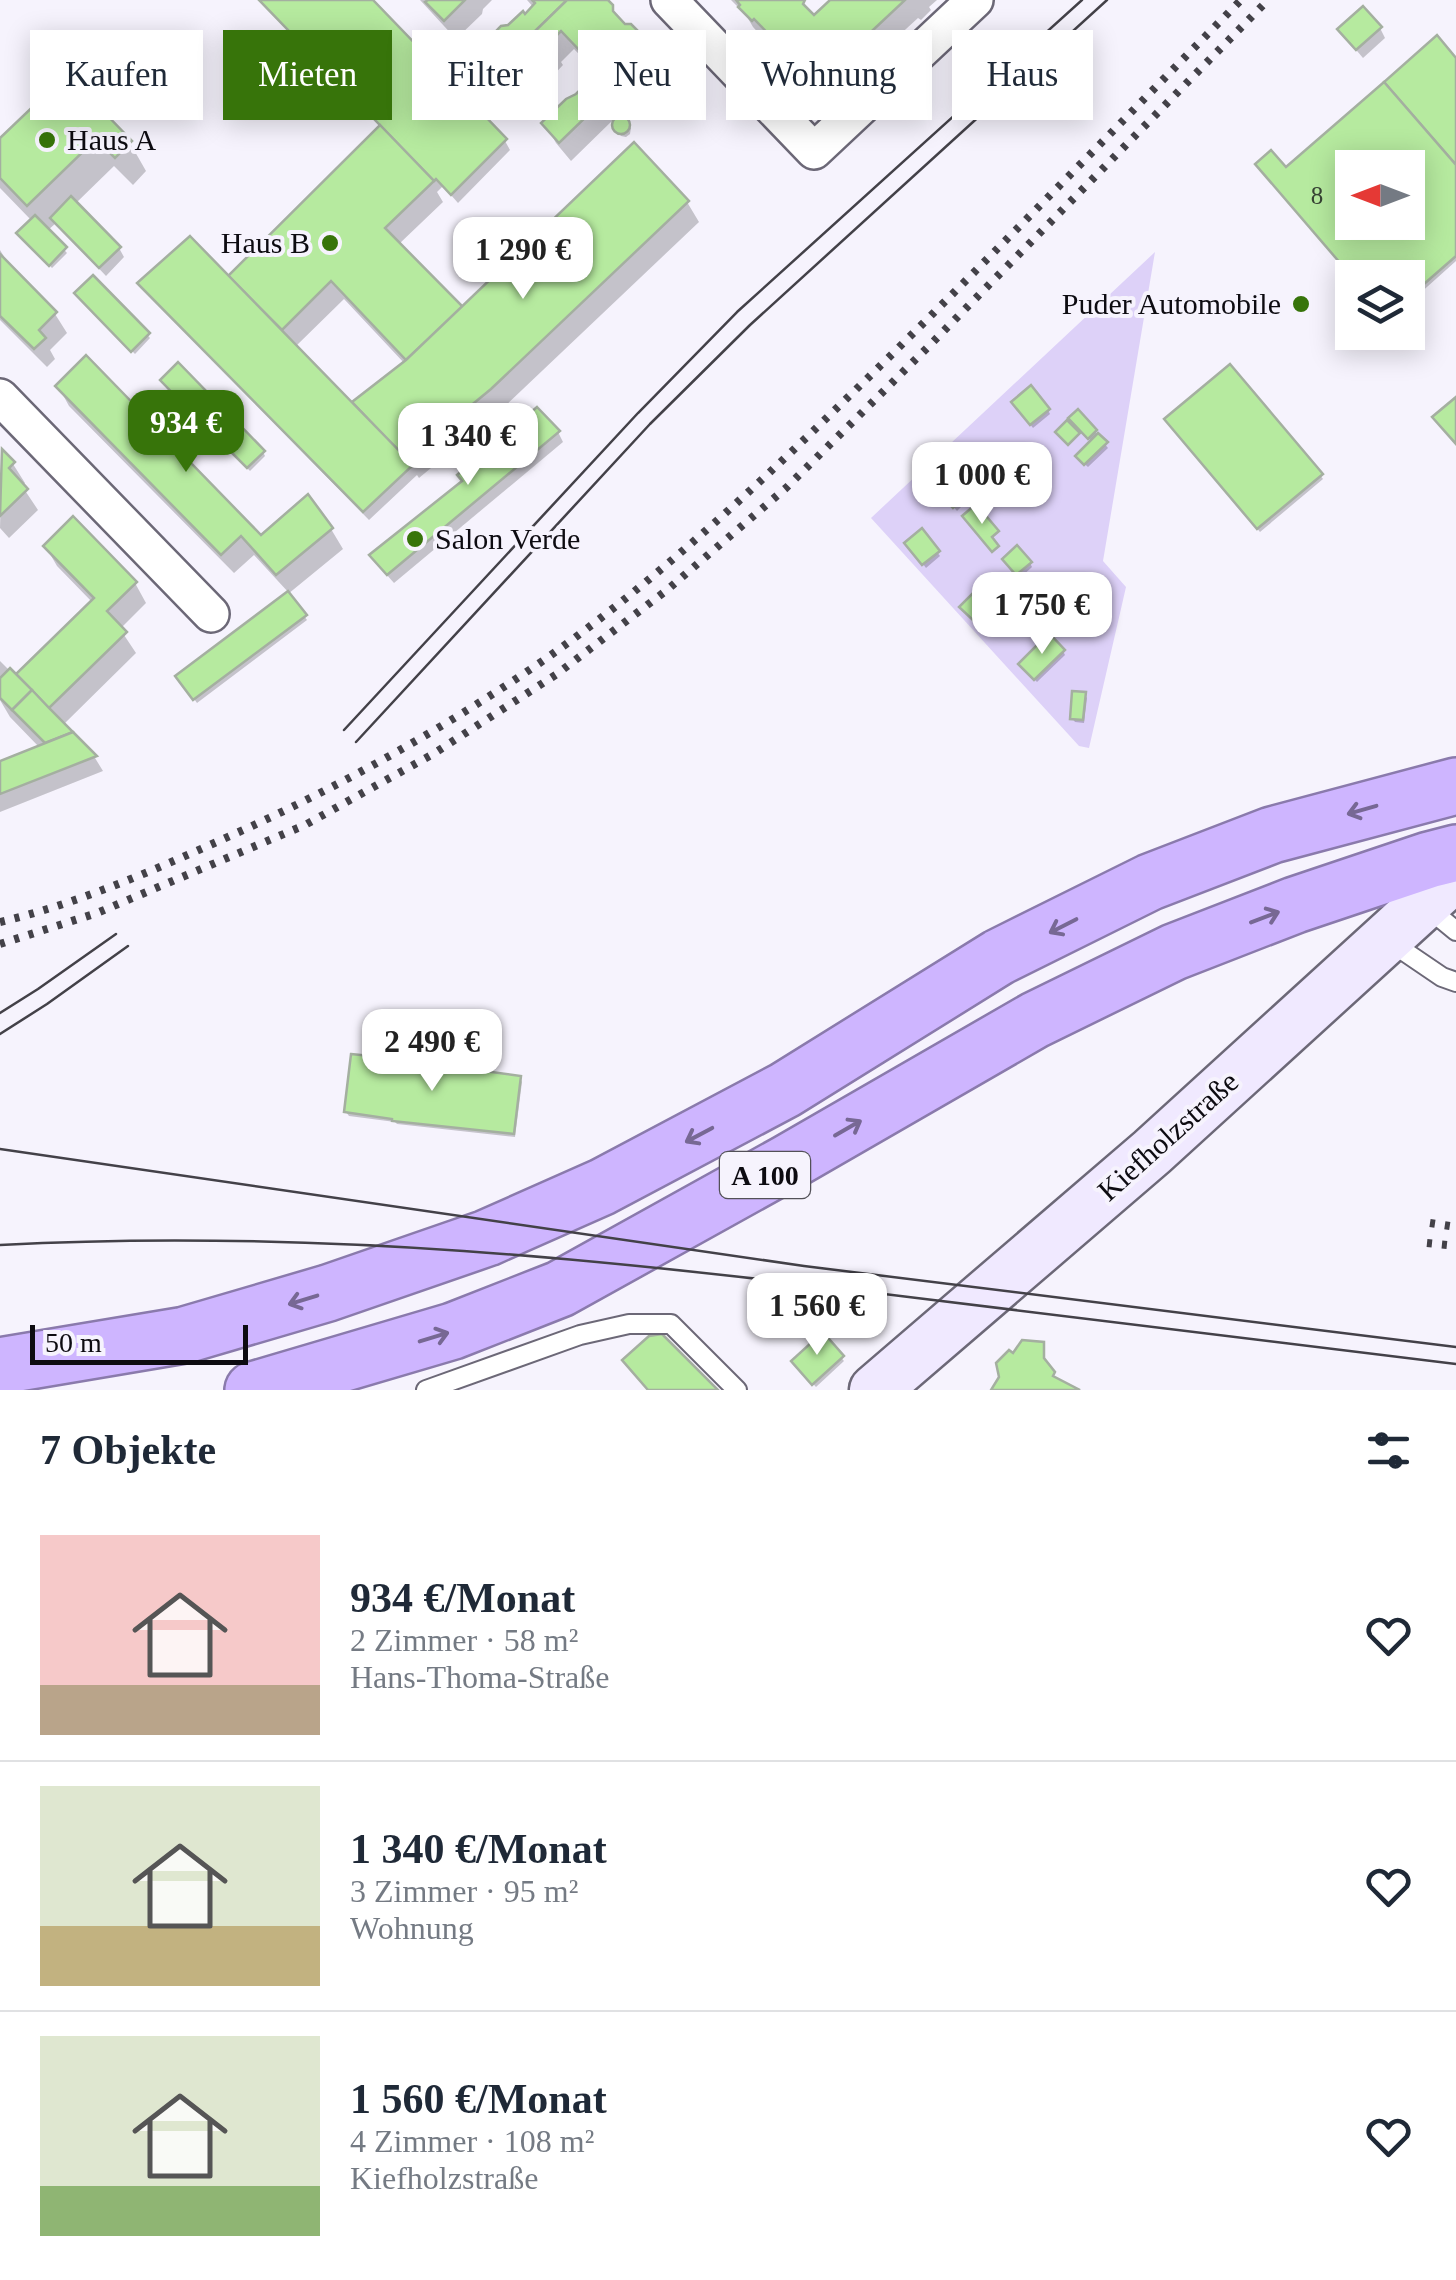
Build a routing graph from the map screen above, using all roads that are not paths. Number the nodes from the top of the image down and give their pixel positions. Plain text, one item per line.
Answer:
1 (669, 0) edge
2 (975, 0) edge
3 (0, 396) edge
4 (211, 614) dead end
5 (1456, 786) edge
6 (1456, 853) edge
7 (1445, 904) edge
8 (1386, 939) junction
9 (1456, 982) edge
10 (0, 1366) edge
11 (253, 1390) edge
12 (426, 1390) edge
13 (737, 1390) edge
14 (875, 1390) edge

1 - 2 street
3 - 4 street
5 -> 10 highway, A 100
11 -> 6 highway, A 100
7 - 8 street, Kiefholzstraße
8 - 9 lane
8 - 14 street, Kiefholzstraße
12 - 13 lane

